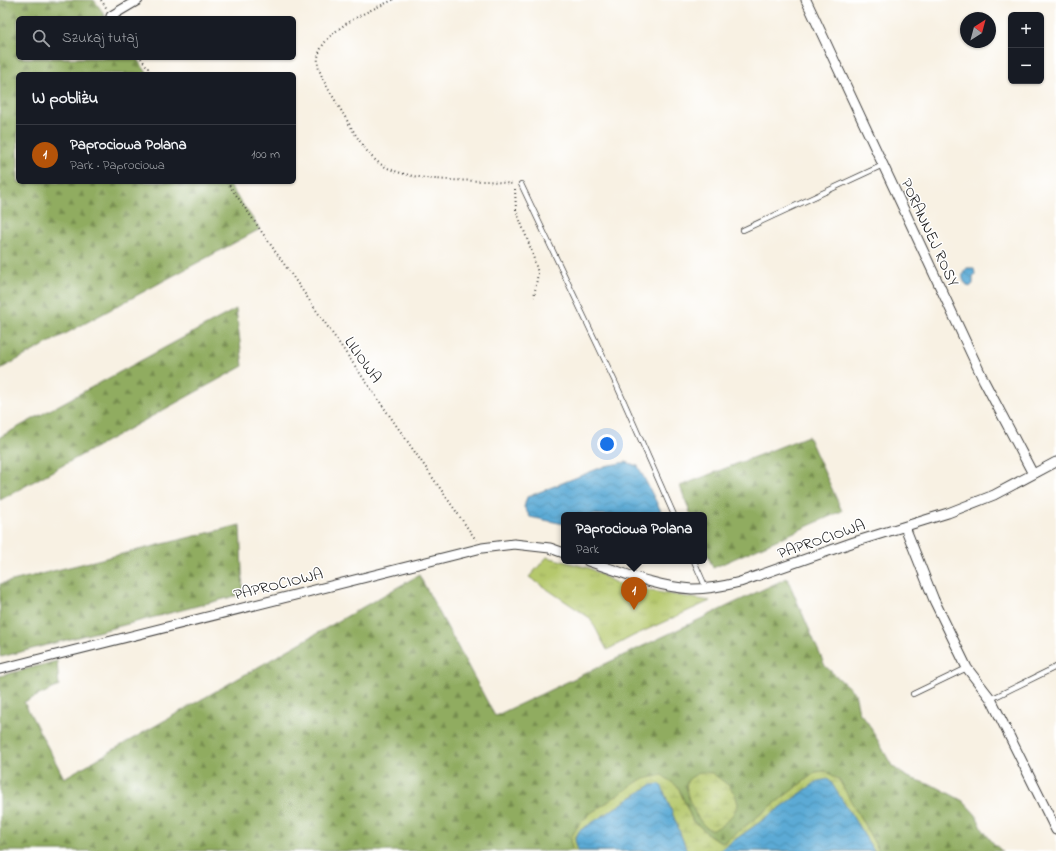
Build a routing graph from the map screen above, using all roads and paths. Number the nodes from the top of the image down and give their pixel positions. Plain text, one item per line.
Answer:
1 (138, 0) edge
2 (393, 0) edge
3 (806, 0) edge
4 (111, 16) dead end
5 (142, 60) edge
6 (150, 72) edge
7 (883, 165) junction
8 (228, 184) edge
9 (521, 184) dead end
10 (743, 230) dead end
11 (534, 297) dead end
12 (1056, 462) edge
13 (1033, 474) junction
14 (673, 512) edge
15 (905, 527) junction
16 (482, 548) junction
17 (561, 552) edge
18 (597, 564) edge
19 (695, 564) edge
20 (706, 588) junction
21 (1056, 667) edge
22 (0, 668) edge
23 (967, 668) junction
24 (913, 694) dead end
25 (991, 699) junction
26 (1056, 830) edge

1 - 4 street
2 - 11 path
3 - 7 street, PORANNEJ ROSY
5 - 6 path
7 - 10 lane
7 - 13 street, PORANNEJ ROSY
8 - 16 path, LILIOWA
9 - 14 lane
12 - 13 street, PAPROCIOWA
13 - 15 street, PAPROCIOWA
15 - 20 street, PAPROCIOWA
15 - 23 street
16 - 17 street, PAPROCIOWA
16 - 22 street, PAPROCIOWA
18 - 20 street, PAPROCIOWA
19 - 20 lane
21 - 25 lane
23 - 24 lane
23 - 25 street
25 - 26 street

